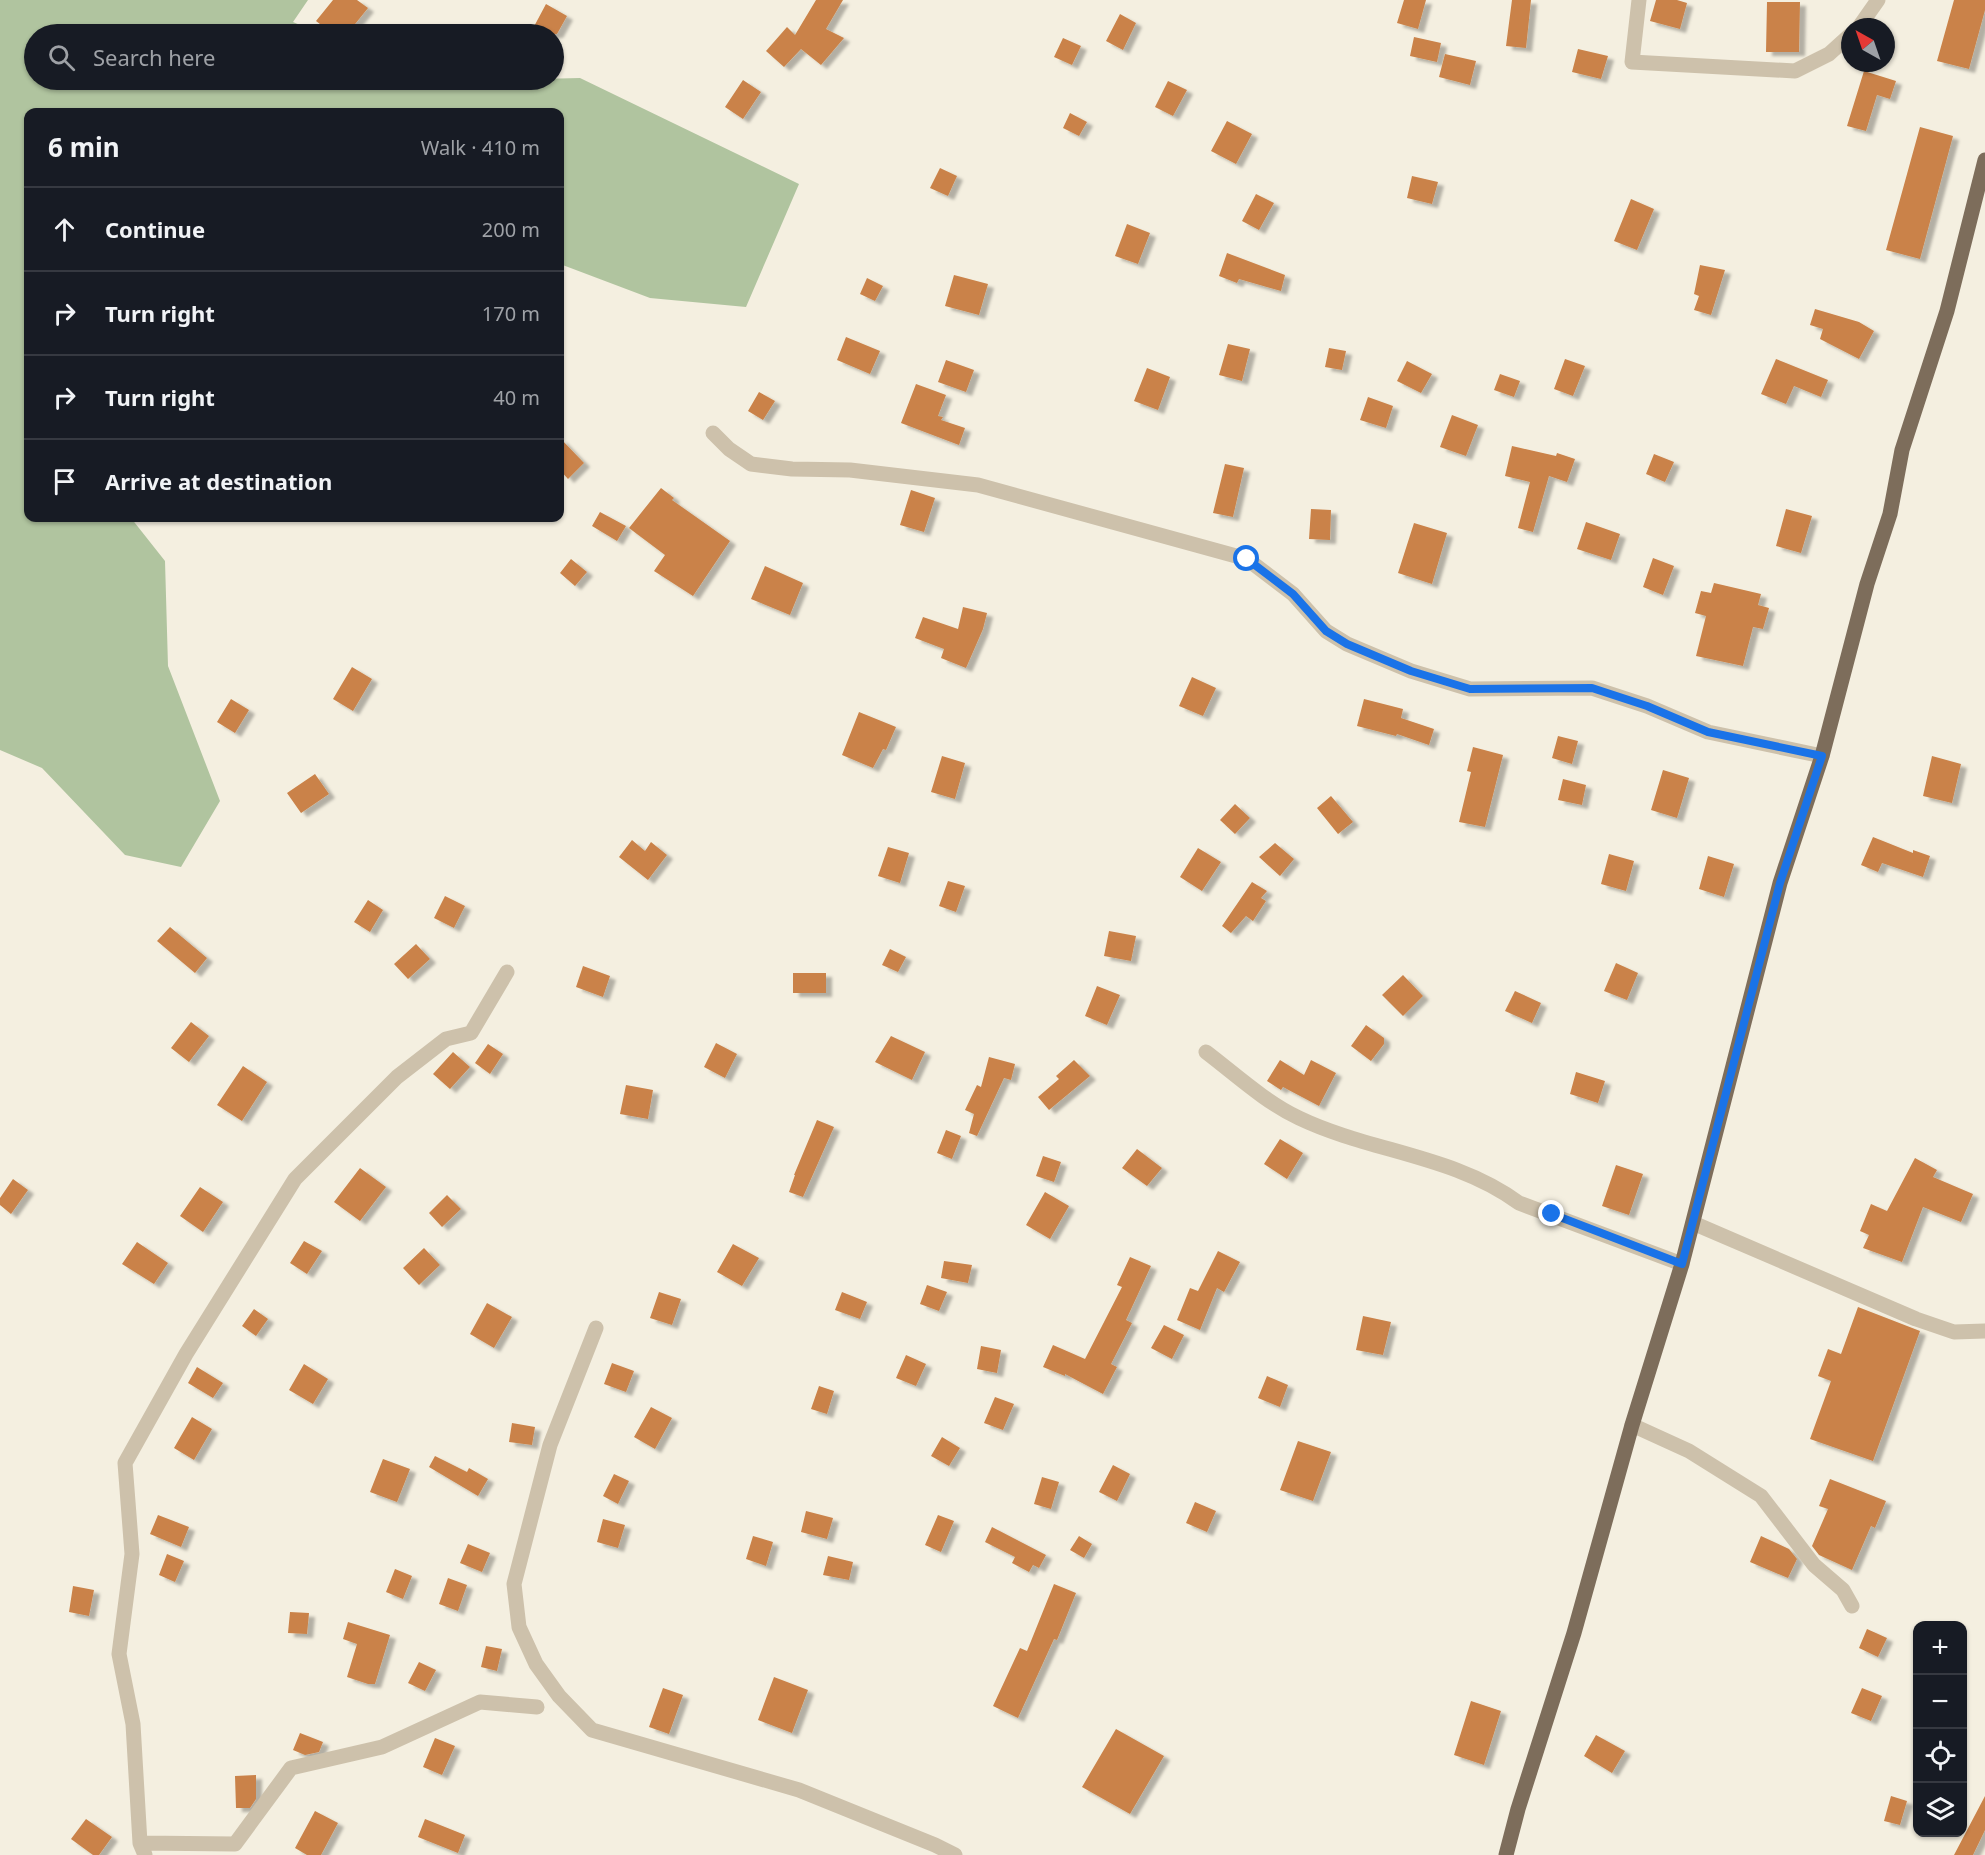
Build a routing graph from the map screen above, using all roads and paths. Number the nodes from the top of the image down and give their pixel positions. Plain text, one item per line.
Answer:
1 (1639, 0) edge
2 (1878, 0) edge
3 (1865, 18) edge
4 (1841, 43) edge
5 (1985, 160) edge
6 (713, 433) dead end
7 (1822, 756) junction
8 (507, 972) dead end
9 (1206, 1052) dead end
10 (1693, 1223) junction
11 (1682, 1264) junction
12 (596, 1328) dead end
13 (1985, 1331) edge
14 (1632, 1425) junction
15 (1852, 1606) dead end
16 (537, 1707) dead end
17 (142, 1849) edge
18 (955, 1855) edge
19 (1506, 1855) edge

1 - 4 street
2 - 3 street
5 - 7 main road
6 - 7 street
7 - 10 main road
8 - 17 street
9 - 11 street
10 - 11 main road
10 - 13 street
11 - 14 main road
12 - 18 street
14 - 15 street
14 - 19 main road
16 - 17 street

